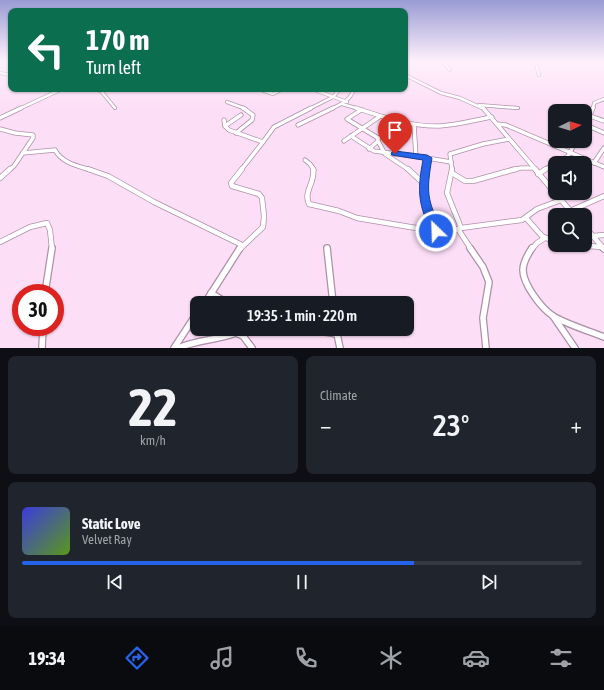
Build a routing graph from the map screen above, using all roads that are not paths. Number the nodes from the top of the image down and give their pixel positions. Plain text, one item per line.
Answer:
1 (409, 77) edge
2 (56, 92) edge
3 (102, 92) edge
4 (267, 92) edge
5 (277, 92) edge
6 (320, 92) edge
7 (338, 92) edge
8 (353, 92) edge
9 (334, 97) junction
10 (604, 99) edge
11 (347, 101) junction
12 (227, 102) dead end
13 (342, 104) junction
14 (478, 105) junction
15 (353, 107) junction
16 (114, 108) dead end
17 (518, 108) dead end
18 (361, 110) junction
19 (592, 110) edge
20 (241, 115) dead end
21 (379, 117) junction
22 (492, 117) junction
23 (592, 117) edge
24 (0, 118) edge
25 (224, 120) dead end
26 (604, 121) edge
27 (398, 123) junction
28 (497, 124) junction
29 (414, 125) junction
30 (225, 126) junction
31 (298, 126) dead end
32 (363, 128) junction
33 (592, 128) edge
34 (0, 129) edge
35 (396, 130) junction
36 (236, 133) junction
37 (604, 133) edge
38 (351, 136) junction
39 (509, 139) junction
40 (378, 140) junction
41 (344, 141) dead end
42 (263, 142) junction
43 (572, 148) edge
44 (604, 148) edge
45 (369, 149) junction
46 (382, 152) junction
47 (570, 152) junction
48 (23, 153) junction
49 (395, 154) junction
50 (568, 156) edge
51 (416, 157) junction
52 (427, 158) junction
53 (305, 160) dead end
54 (451, 162) junction
55 (594, 163) junction
56 (604, 167) edge
57 (533, 168) junction
58 (548, 168) edge
59 (452, 174) junction
60 (538, 174) junction
61 (0, 178) edge
62 (423, 183) junction
63 (548, 185) edge
64 (604, 196) edge
65 (561, 200) joint
66 (568, 208) edge
67 (577, 208) edge
68 (526, 218) junction
69 (459, 228) junction
70 (436, 231) junction
71 (604, 235) edge
72 (593, 236) joint
73 (544, 238) junction
74 (548, 239) edge
75 (0, 242) edge
76 (242, 245) junction
77 (592, 247) edge
78 (327, 248) dead end
79 (603, 248) edge
80 (46, 284) edge
81 (211, 293) junction
82 (209, 296) edge
83 (216, 296) edge
84 (332, 296) edge
85 (553, 316) junction
86 (190, 324) edge
87 (43, 336) edge
88 (338, 336) edge
89 (604, 337) edge
90 (42, 348) edge
91 (174, 348) edge
92 (178, 348) edge
93 (252, 348) edge
94 (340, 348) edge
95 (486, 348) edge
96 (575, 348) edge

1 - 14 street
2 - 24 street
3 - 16 street
4 - 5 street
6 - 9 street
7 - 9 street
8 - 11 street
9 - 11 street
9 - 42 street
10 - 19 street
11 - 13 street
11 - 15 street
12 - 36 street
13 - 15 street
13 - 31 street
14 - 17 street
14 - 22 street
15 - 18 street
18 - 21 street
18 - 32 street
20 - 30 street
21 - 27 street
21 - 32 street
22 - 28 street
22 - 29 street
23 - 26 street
25 - 30 street
27 - 29 street
27 - 35 street
28 - 39 street
28 - 47 street
29 - 51 street
30 - 36 street
32 - 38 street
32 - 40 street
33 - 37 street
34 - 48 street
35 - 40 street
35 - 49 street
36 - 42 street
38 - 41 street
38 - 45 street
39 - 54 street
39 - 57 street
40 - 45 street
40 - 46 street
42 - 76 street
43 - 47 street
44 - 55 street
45 - 46 street
46 - 49 street
46 - 62 street
47 - 50 street
47 - 55 street
48 - 61 street
48 - 76 street
49 - 51 street
51 - 52 street
52 - 54 street
52 - 62 street
53 - 70 street
54 - 59 street
55 - 56 street
57 - 59 street
57 - 60 street
58 - 60 street
59 - 69 street
60 - 63 street
62 - 70 street
64 - 67 street
65 - 66 street
65 - 68 street
68 - 69 street
68 - 73 street
69 - 70 street
69 - 95 street
71 - 72 street
72 - 79 street
73 - 74 street
73 - 85 street
75 - 80 street
76 - 81 street
77 - 79 street
78 - 84 street
81 - 82 street
81 - 83 street
85 - 89 street
85 - 96 street
86 - 91 street
87 - 90 street
88 - 94 street
92 - 93 street

